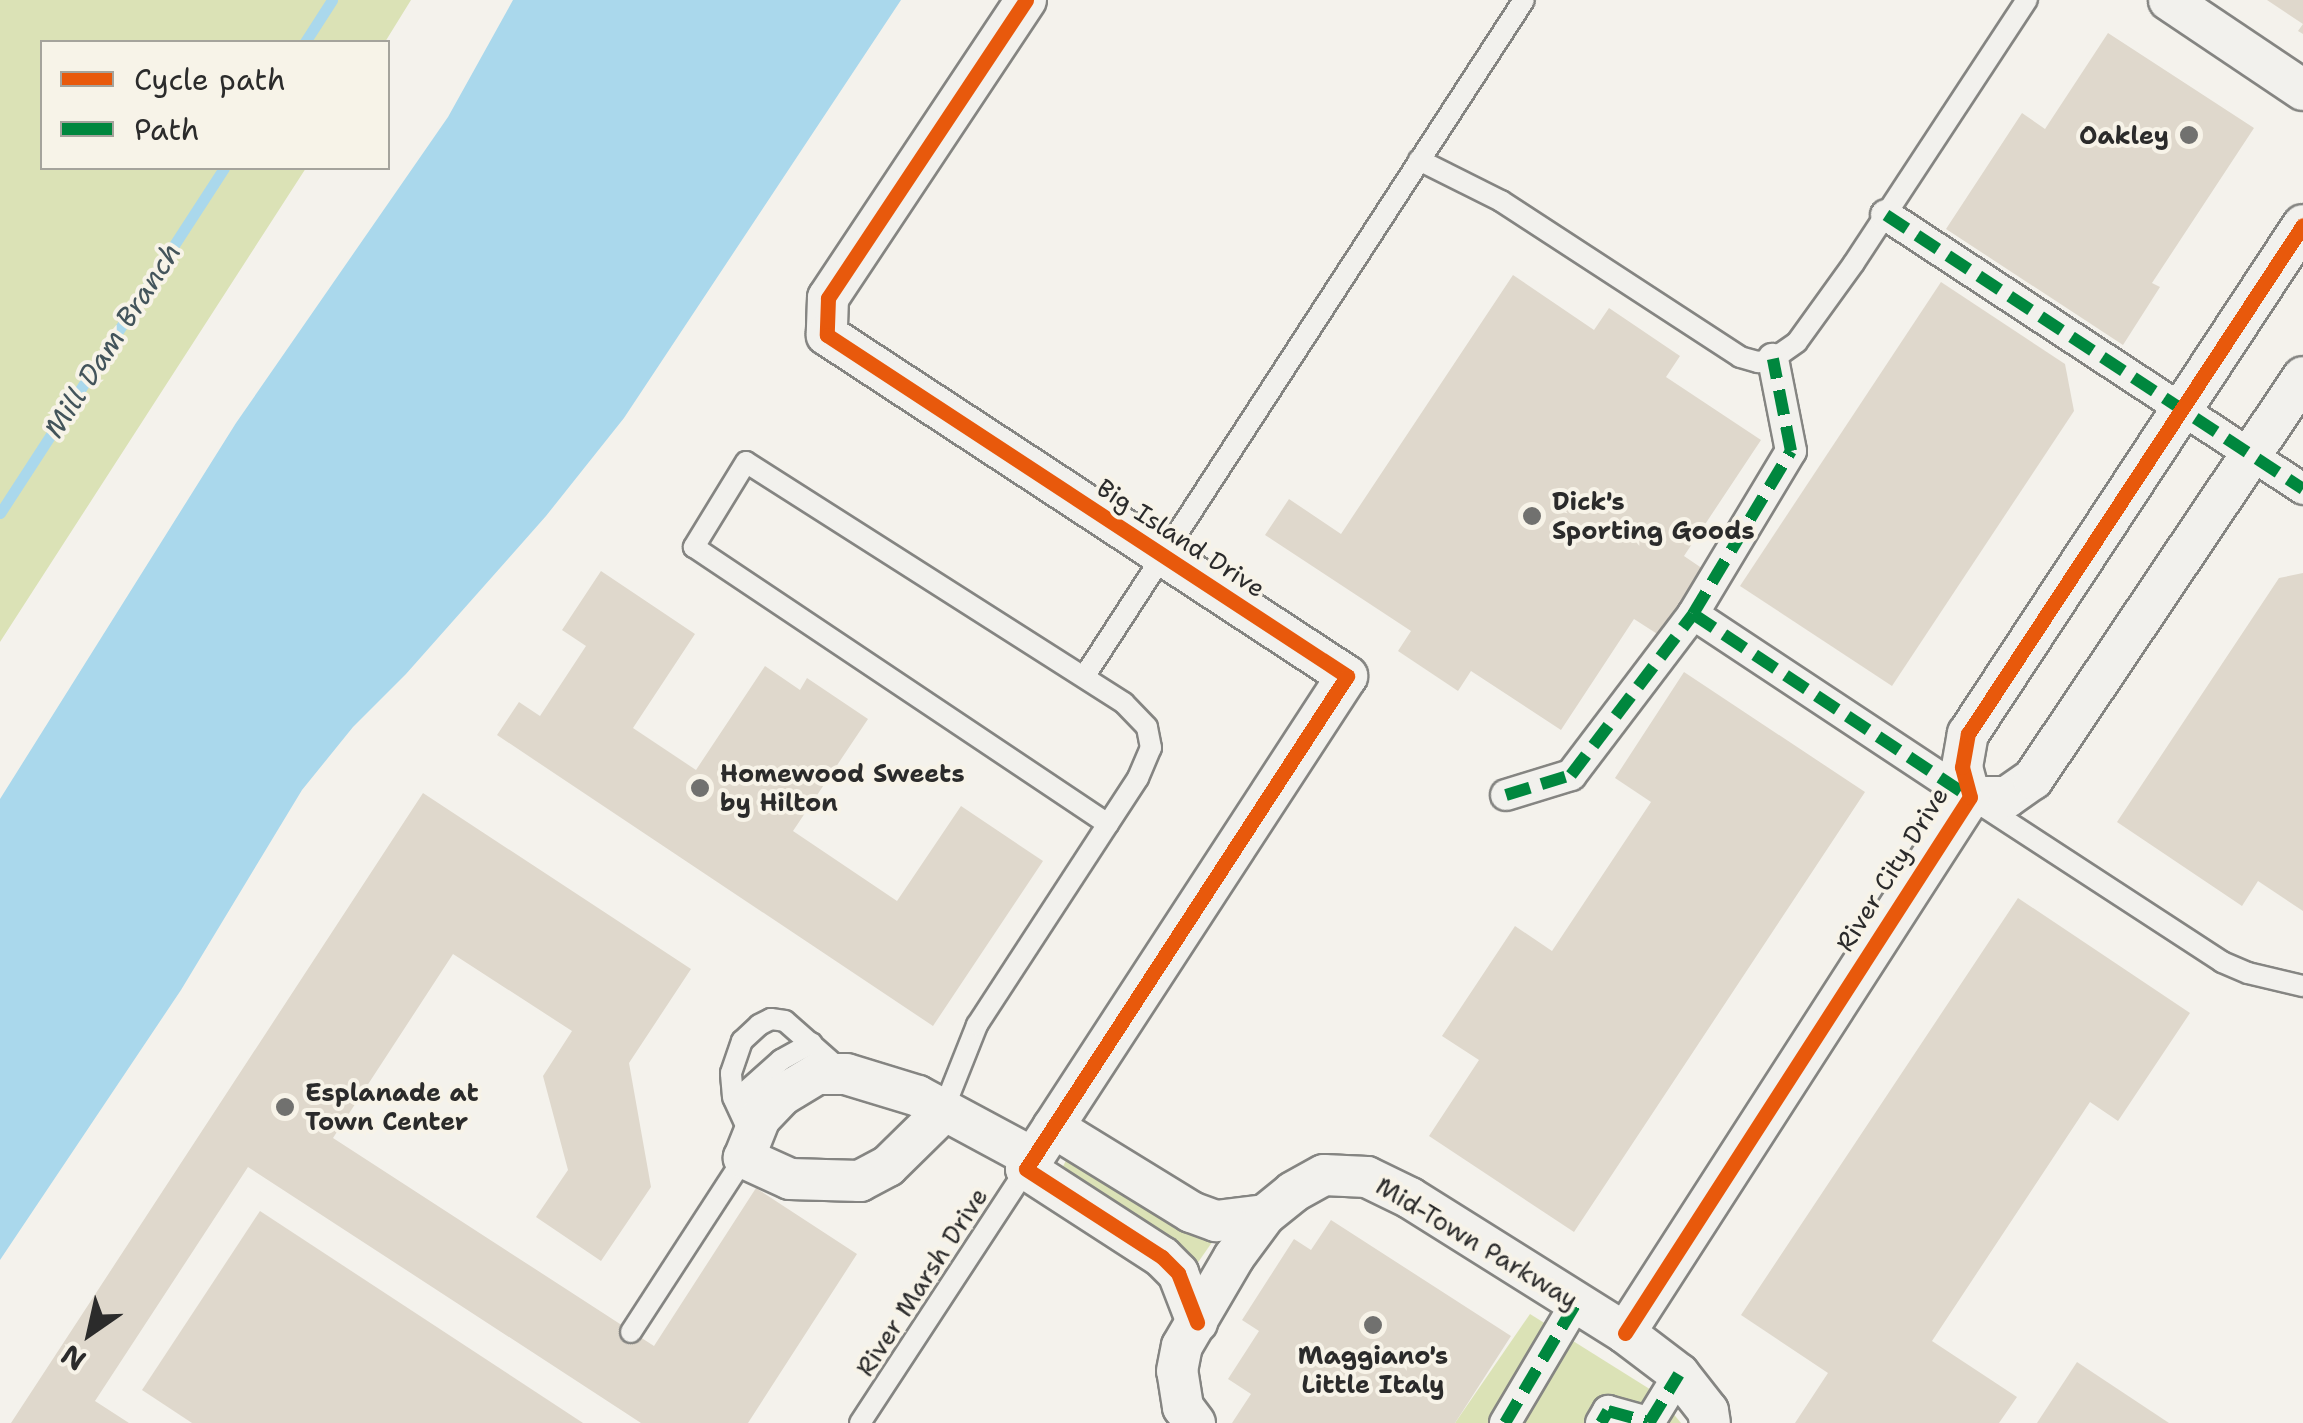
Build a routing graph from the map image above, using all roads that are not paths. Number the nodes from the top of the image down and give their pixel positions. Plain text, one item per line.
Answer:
1 (1026, 0) edge
2 (1524, 0) edge
3 (2027, 0) edge
4 (2169, 0) edge
5 (2303, 90) edge
6 (1419, 160) junction
7 (1886, 215) junction
8 (2303, 225) edge
9 (1773, 359) junction
10 (2303, 377) edge
11 (2182, 408) junction
12 (2251, 455) junction
13 (2303, 489) edge
14 (1160, 555) junction
15 (1693, 614) junction
16 (1084, 678) junction
17 (1506, 795) dead end
18 (1970, 798) junction
19 (1108, 824) junction
20 (2303, 986) edge
21 (812, 1042) junction
22 (846, 1074) junction
23 (942, 1112) junction
24 (743, 1132) junction
25 (1037, 1152) junction
26 (1265, 1215) junction
27 (1576, 1303) junction
28 (1197, 1322) junction
29 (631, 1332) dead end
30 (1625, 1333) junction
31 (1680, 1374) junction
32 (1648, 1422) edge
33 (860, 1423) edge
34 (1194, 1423) edge
35 (1505, 1423) edge
36 (1601, 1423) edge
37 (1710, 1423) edge

1 - 14 street, Big Island Drive
2 - 6 lane
3 - 7 lane
4 - 5 street
6 - 9 lane
6 - 14 lane
7 - 9 lane
7 - 11 street
8 - 11 street, River City Drive
9 - 15 street
10 - 12 street, River City Drive
11 - 12 street
11 - 18 street, River City Drive
12 - 13 street
12 - 18 street, River City Drive
14 - 16 lane
14 - 25 street, Big Island Drive
15 - 17 street
15 - 18 street
16 - 19 lane
16 - 19 lane
18 - 20 lane
18 - 30 street, River City Drive
19 - 23 lane
21 - 22 lane
21 - 24 lane
21 - 24 lane
22 - 23 street
22 - 24 street
23 - 24 street
23 - 25 street
24 - 29 lane
25 - 26 street
25 - 28 street
25 - 33 lane, River Marsh Drive
26 - 27 street, Mid-Town Parkway
26 - 28 street, Mid-Town Parkway
27 - 30 street, Mid-Town Parkway
27 - 35 street
28 - 34 street, Mid-Town Parkway
30 - 31 street, Mid-Town Parkway
31 - 32 street
31 - 37 street, Mid-Town Parkway
32 - 36 street

